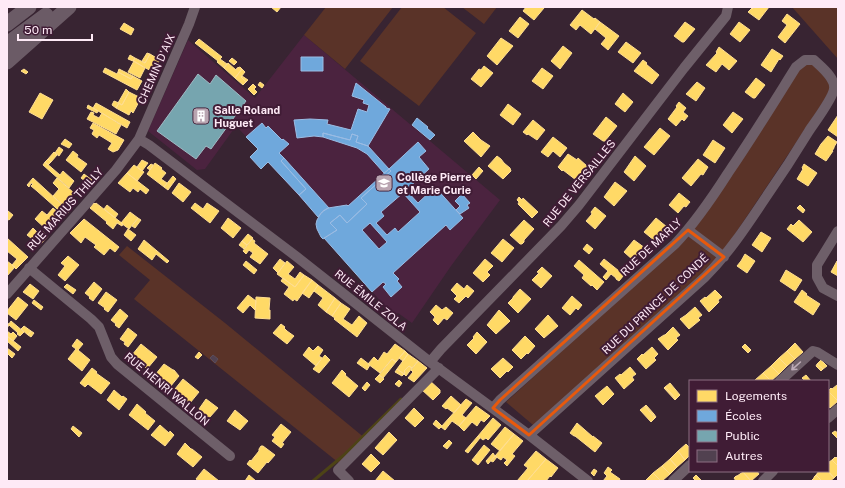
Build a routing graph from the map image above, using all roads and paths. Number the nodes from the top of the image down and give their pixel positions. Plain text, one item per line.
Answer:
1 (15, 7) edge
2 (28, 7) edge
3 (57, 7) edge
4 (69, 7) edge
5 (195, 7) edge
6 (728, 7) edge
7 (7, 12) edge
8 (7, 24) edge
9 (7, 44) edge
10 (7, 62) edge
11 (827, 73) joint
12 (139, 139) junction
13 (688, 230) junction
14 (838, 231) edge
15 (724, 257) junction
16 (29, 268) junction
17 (7, 294) edge
18 (838, 296) edge
19 (434, 365) junction
20 (838, 366) edge
21 (781, 380) edge
22 (493, 408) junction
23 (838, 409) edge
24 (829, 417) edge
25 (529, 436) junction
26 (230, 456) dead end
27 (689, 466) edge
28 (772, 472) edge
29 (349, 481) edge
30 (588, 481) edge
31 (674, 481) edge
32 (763, 481) edge

1 - 7 highway
2 - 8 highway
3 - 9 highway
4 - 10 highway
5 - 12 street, CHEMIN D'AIX
6 - 19 street, RUE DE VERSAILLES
11 - 13 street, RUE DE MARLY
11 - 15 street, RUE DU PRINCE DE CONDÉ
12 - 16 street, RUE MARIUS THILLY
12 - 19 street, RUE ÉMILE ZOLA
13 - 15 street
13 - 22 street, RUE DE MARLY
14 - 18 street
15 - 25 street, RUE DU PRINCE DE CONDÉ
16 - 17 street, RUE MARIUS THILLY
16 - 26 street, RUE HENRI WALLON
19 - 22 street, RUE ÉMILE ZOLA
19 - 29 street, RUE DE VERSAILLES
20 -> 21 street
22 - 25 street, RUE ÉMILE ZOLA
23 - 24 street
25 - 30 street, RUE ÉMILE ZOLA
27 - 31 street
28 - 32 street

